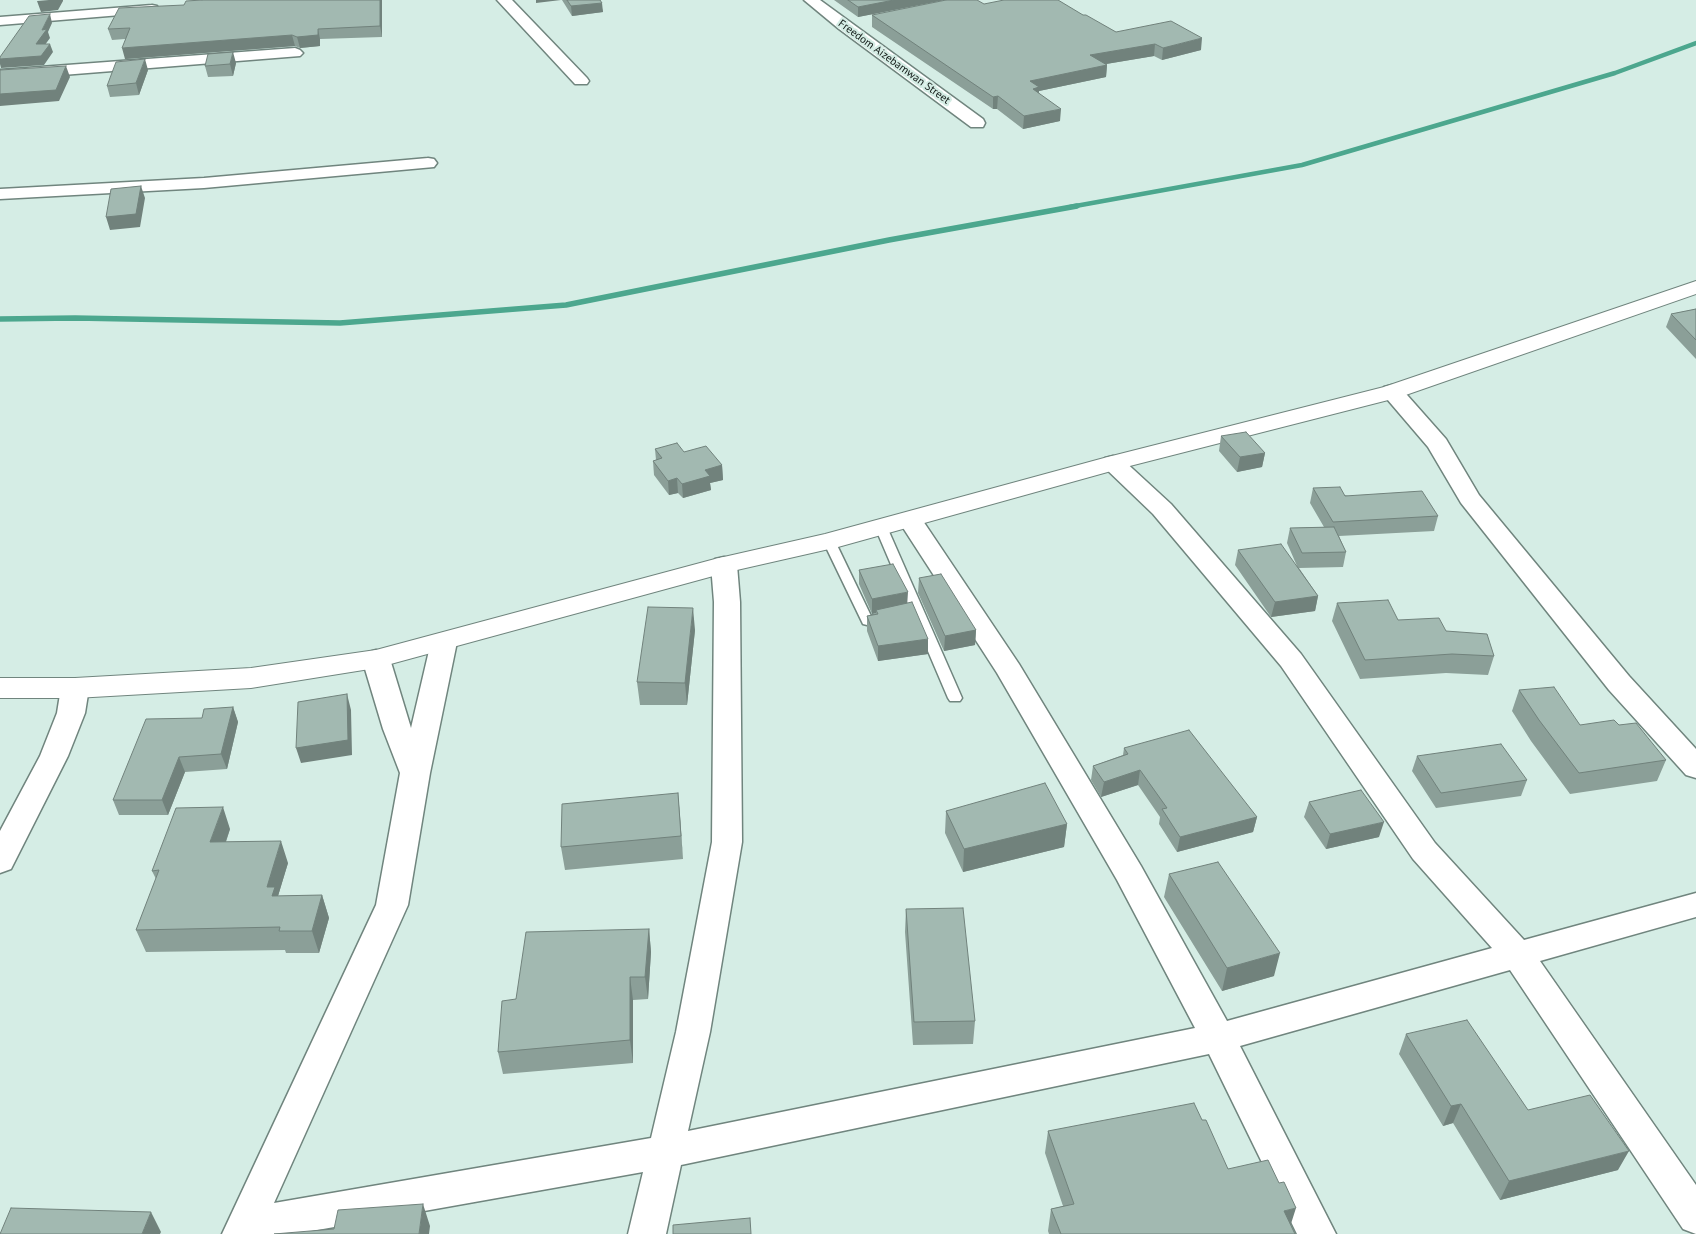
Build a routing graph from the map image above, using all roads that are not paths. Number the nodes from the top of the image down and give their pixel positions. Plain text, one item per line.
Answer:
1 (504, 0) edge
2 (812, 0) edge
3 (167, 8) edge
4 (0, 21) edge
5 (863, 22) dead end
6 (844, 26) junction
7 (295, 53) dead end
8 (0, 75) edge
9 (581, 81) dead end
10 (977, 123) dead end
11 (428, 163) dead end
12 (0, 194) edge
13 (1694, 290) edge
14 (1392, 392) junction
15 (1113, 463) junction
16 (910, 520) junction
17 (880, 527) junction
18 (829, 541) junction
19 (724, 565) junction
20 (918, 610) junction
21 (444, 642) junction
22 (376, 659) junction
23 (0, 688) edge
24 (75, 688) junction
25 (955, 698) dead end
26 (1696, 768) edge
27 (415, 773) junction
28 (0, 861) edge
29 (1696, 905) edge
30 (1518, 955) junction
31 (1218, 1038) junction
32 (666, 1152) junction
33 (1696, 1217) edge
34 (243, 1230) edge
35 (647, 1234) edge
36 (1317, 1234) edge

1 - 9 street
2 - 6 street, Freedom Aizebamwan Street
3 - 4 street
5 - 6 street
6 - 10 street, Freedom Aizebamwan Street
7 - 8 street
11 - 12 street
13 - 14 street
14 - 15 street
14 - 26 street
15 - 16 street
15 - 30 street
16 - 17 street
16 - 31 street
17 - 18 street
17 - 20 lane
18 - 19 street
18 - 20 lane
19 - 21 street
19 - 32 street
20 - 25 lane
21 - 22 street
21 - 27 street
22 - 24 street
22 - 27 street
23 - 24 street
24 - 28 street
27 - 34 street
29 - 30 street
30 - 31 street
30 - 33 street
31 - 32 street
31 - 36 street
32 - 34 street
32 - 35 street

